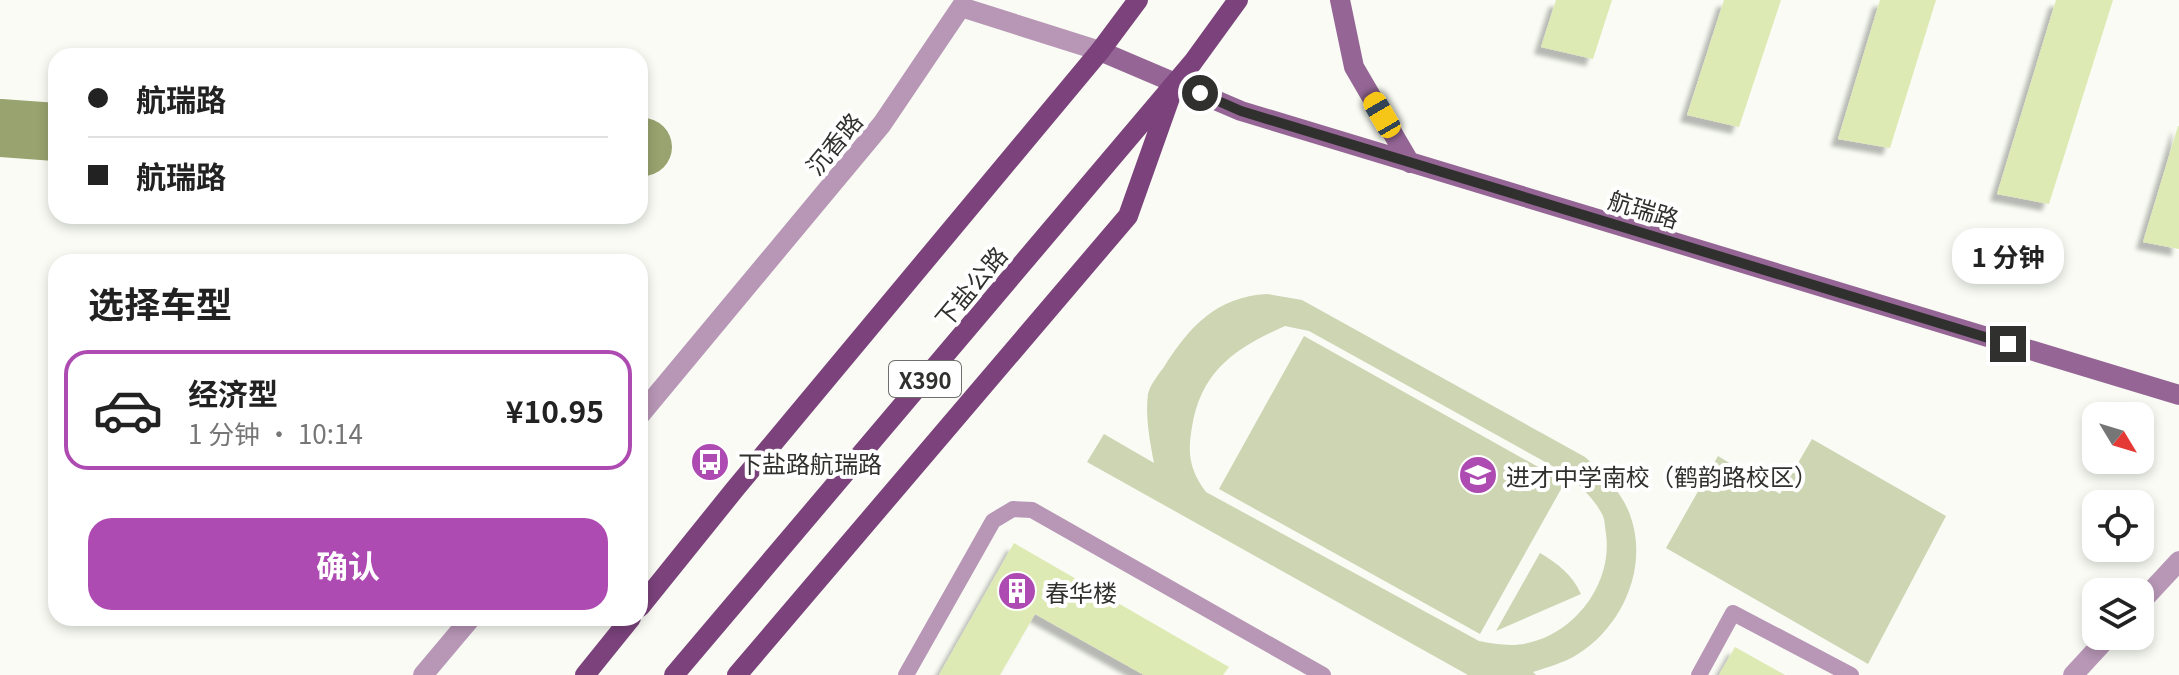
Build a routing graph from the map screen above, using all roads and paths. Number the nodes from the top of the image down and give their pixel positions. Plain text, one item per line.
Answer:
1 (1138, 0) edge
2 (1238, 0) edge
3 (1340, 0) edge
4 (957, 2) edge
5 (1100, 51) junction
6 (1176, 82) junction
7 (1410, 163) junction
8 (2179, 395) edge
9 (648, 405) edge
10 (2179, 561) edge
11 (2154, 588) edge
12 (648, 597) edge
13 (464, 626) edge
14 (625, 626) edge
15 (2096, 650) edge
16 (423, 675) edge
17 (585, 675) edge
18 (674, 675) edge
19 (737, 675) edge
20 (906, 675) edge
21 (1323, 675) edge
22 (1699, 675) edge
23 (1851, 675) edge
24 (2073, 675) edge

1 - 5 main road
2 - 6 main road, 下盐公路 / X390
3 - 7 street
4 - 5 street, 沉香路
4 - 9 street, 沉香路
5 - 6 street, 航瑞路
5 - 12 main road
6 - 7 street, 航瑞路
6 - 18 main road, 下盐公路 / X390
6 - 19 main road
7 - 8 street, 航瑞路
10 - 11 street
13 - 16 street
14 - 17 main road
15 - 24 street
20 - 21 lane
22 - 23 lane

